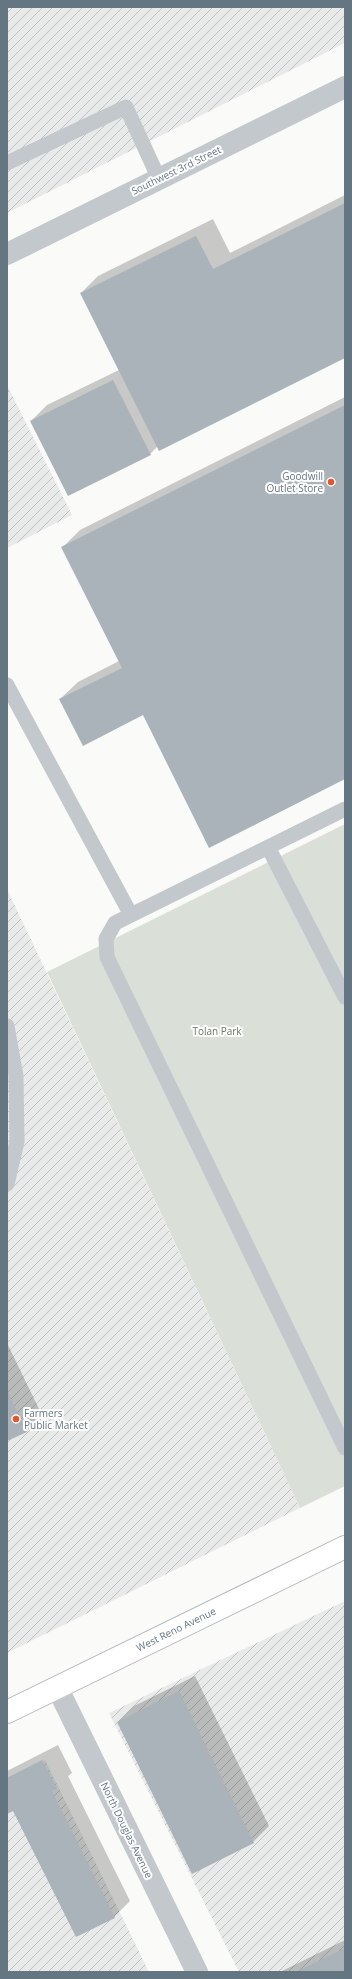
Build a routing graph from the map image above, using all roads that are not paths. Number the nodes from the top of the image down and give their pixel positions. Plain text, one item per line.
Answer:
1 (345, 87) edge
2 (7, 163) edge
3 (159, 179) junction
4 (7, 254) edge
5 (7, 685) edge
6 (345, 809) edge
7 (268, 847) junction
8 (131, 915) junction
9 (345, 997) edge
10 (7, 1026) edge
11 (7, 1184) edge
12 (345, 1448) edge
13 (345, 1546) edge
14 (57, 1687) junction
15 (7, 1712) edge
16 (197, 1972) edge

1 - 3 street, Southwest 3rd Street
2 - 3 lane
3 - 4 street, Southwest 3rd Street
5 - 8 lane
6 - 7 lane
7 - 8 lane
7 - 9 lane
8 - 12 lane
10 - 11 lane
13 - 14 main road, West Reno Avenue
14 - 15 main road, West Reno Avenue
14 - 16 street, North Douglas Avenue

